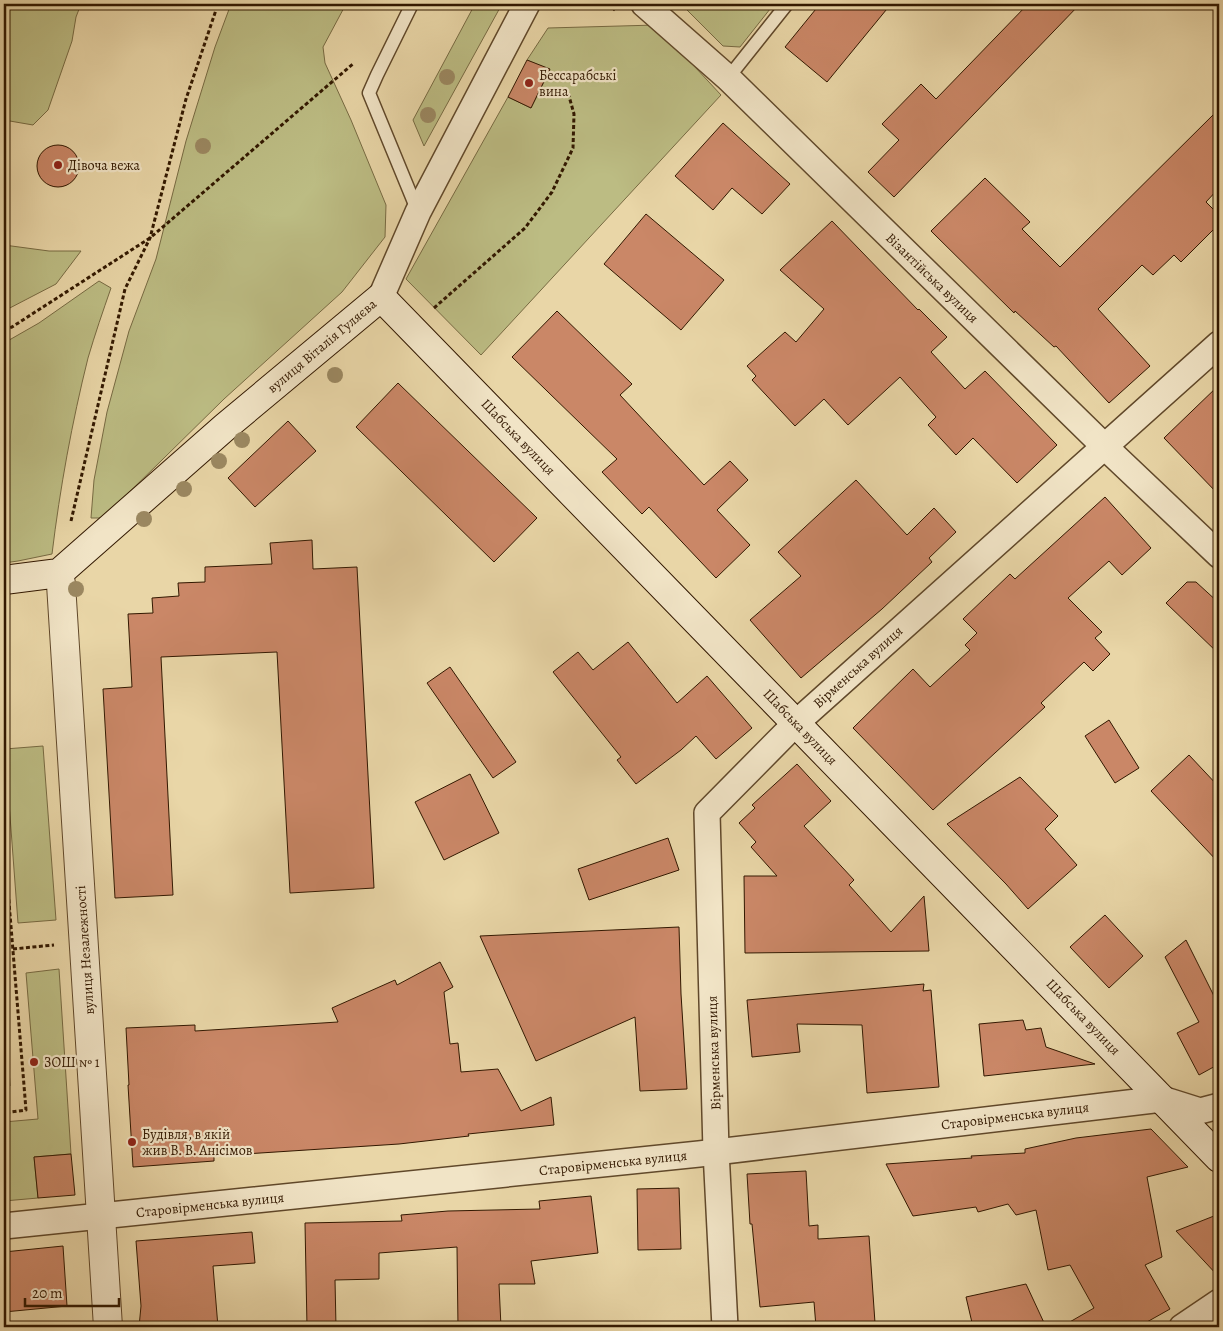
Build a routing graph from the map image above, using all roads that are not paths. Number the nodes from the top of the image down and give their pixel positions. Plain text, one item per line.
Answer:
1 (412, 4) edge
2 (527, 4) edge
3 (644, 4) edge
4 (787, 4) edge
5 (728, 78) junction
6 (418, 212) junction
7 (381, 297) junction
8 (1219, 344) edge
9 (1104, 446) junction
10 (1219, 555) edge
11 (59, 573) junction
12 (4, 580) edge
13 (796, 723) junction
14 (1162, 1098) junction
15 (1219, 1106) edge
16 (716, 1152) junction
17 (1219, 1158) edge
18 (102, 1216) junction
19 (4, 1226) edge
20 (1219, 1302) edge
21 (108, 1327) edge
22 (725, 1327) edge
23 (1182, 1327) edge

1 - 6 lane
2 - 6 street, вулиця Віталія Гуляєва
3 - 5 street, Візантійська вулиця
4 - 5 lane
5 - 9 street, Візантійська вулиця
6 - 7 street, вулиця Віталія Гуляєва
7 - 11 main road, вулиця Віталія Гуляєва
7 - 13 main road, Шабська вулиця
8 - 9 street, Вірменська вулиця
9 - 10 street, Візантійська вулиця
9 - 13 street, Вірменська вулиця
11 - 12 main road
11 - 18 main road, вулиця Незалежності
13 - 14 main road, Шабська вулиця
13 - 16 street, Вірменська вулиця
14 - 15 street, Старовірменська вулиця
14 - 16 street, Старовірменська вулиця
14 - 17 main road, Шабська вулиця
16 - 18 street, Старовірменська вулиця
16 - 22 street, Вірменська вулиця
18 - 19 street, Старовірменська вулиця
18 - 21 main road, вулиця Незалежності
20 - 23 street

